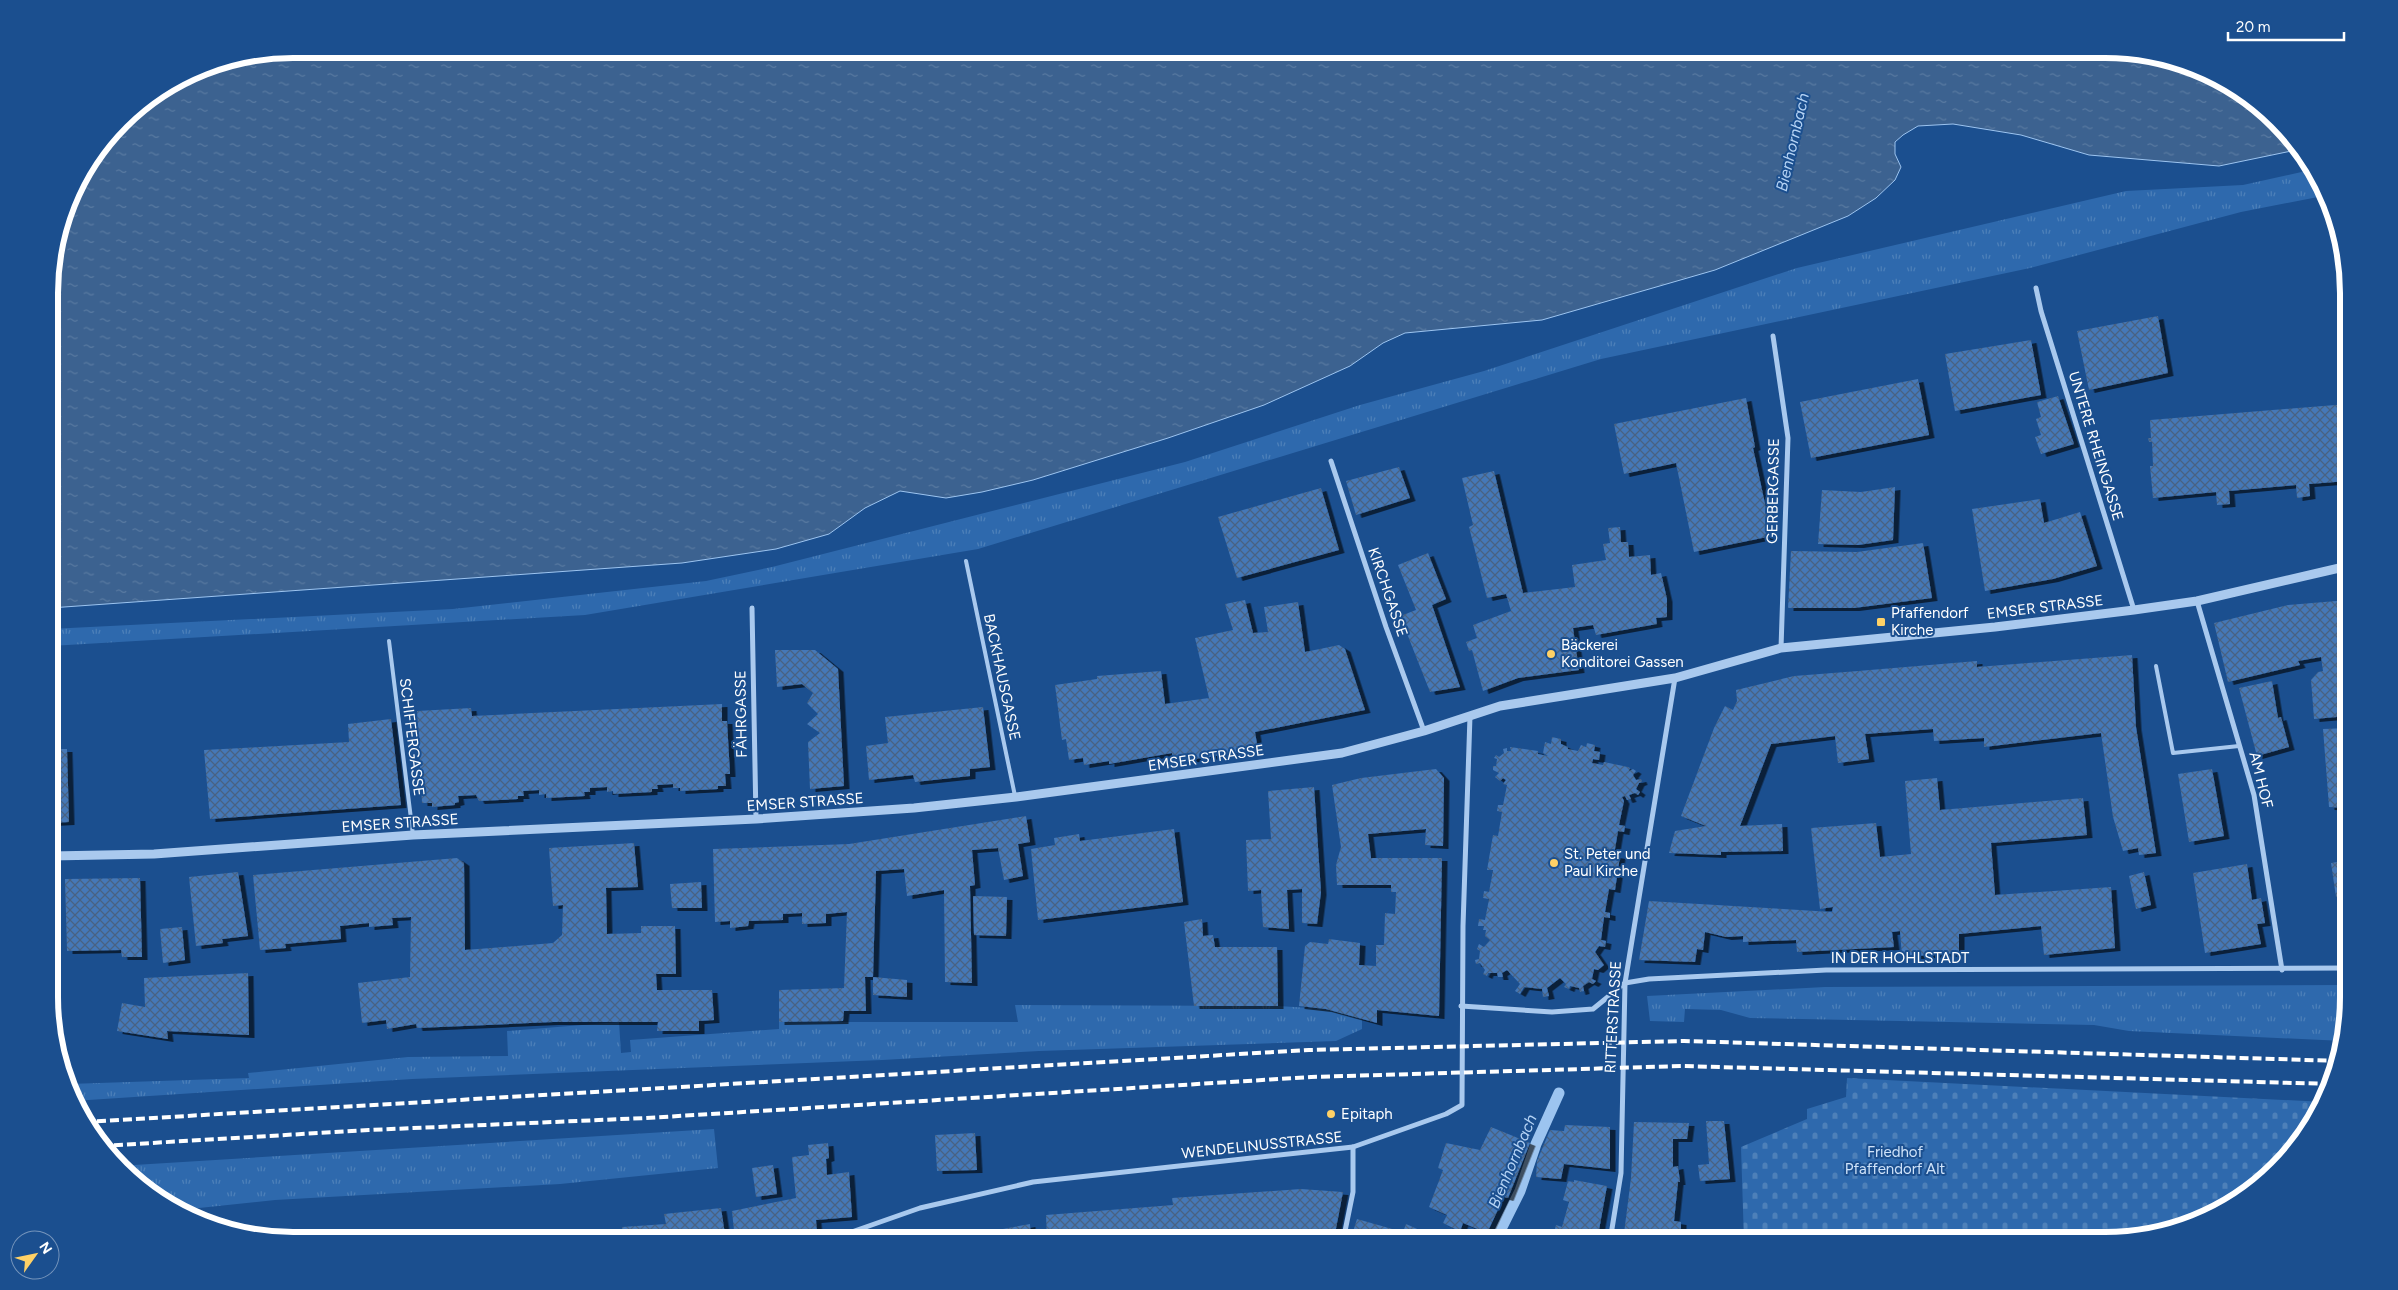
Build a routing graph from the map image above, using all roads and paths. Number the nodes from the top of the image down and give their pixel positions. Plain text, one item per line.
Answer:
1 (2036, 288) dead end
2 (1773, 336) dead end
3 (1330, 461) dead end
4 (966, 561) dead end
5 (2340, 568) edge
6 (2197, 601) junction
7 (752, 608) dead end
8 (2134, 610) junction
9 (389, 641) dead end
10 (1781, 648) junction
11 (2156, 666) dead end
12 (1675, 678) junction
13 (1470, 715) junction
14 (1424, 731) junction
15 (2240, 746) junction
16 (1016, 797) junction
17 (756, 819) junction
18 (413, 835) junction
19 (58, 856) edge
20 (2340, 968) edge
21 (2282, 970) junction
22 (1625, 982) junction
23 (1461, 1006) junction
24 (1353, 1147) junction
25 (852, 1232) edge
26 (1345, 1232) edge
27 (1611, 1232) edge

1 - 8 street, UNTERE RHEINGASSE
2 - 10 street, GERBERGASSE
3 - 14 street, KIRCHGASSE
4 - 16 lane, BACKHAUSGASSE
5 - 6 street, EMSER STRASSE
6 - 8 street, EMSER STRASSE
6 - 15 street, AM HOF
7 - 17 street, FÄHRGASSE
8 - 10 street, EMSER STRASSE
9 - 18 lane, SCHIFFERGASSE
10 - 12 street, EMSER STRASSE
11 - 15 lane
12 - 13 street, EMSER STRASSE
12 - 22 street, RITTERSTRASSE
13 - 14 street, EMSER STRASSE
13 - 23 street, WENDELINUSSTRASSE
14 - 16 street, EMSER STRASSE
15 - 21 street, AM HOF
16 - 17 street, EMSER STRASSE
17 - 18 street, EMSER STRASSE
18 - 19 street, EMSER STRASSE
20 - 21 street, IN DER HOHLSTADT
21 - 22 street, IN DER HOHLSTADT
22 - 23 street
22 - 27 street, RITTERSTRASSE
23 - 24 street, WENDELINUSSTRASSE
24 - 25 street, WENDELINUSSTRASSE
24 - 26 street

